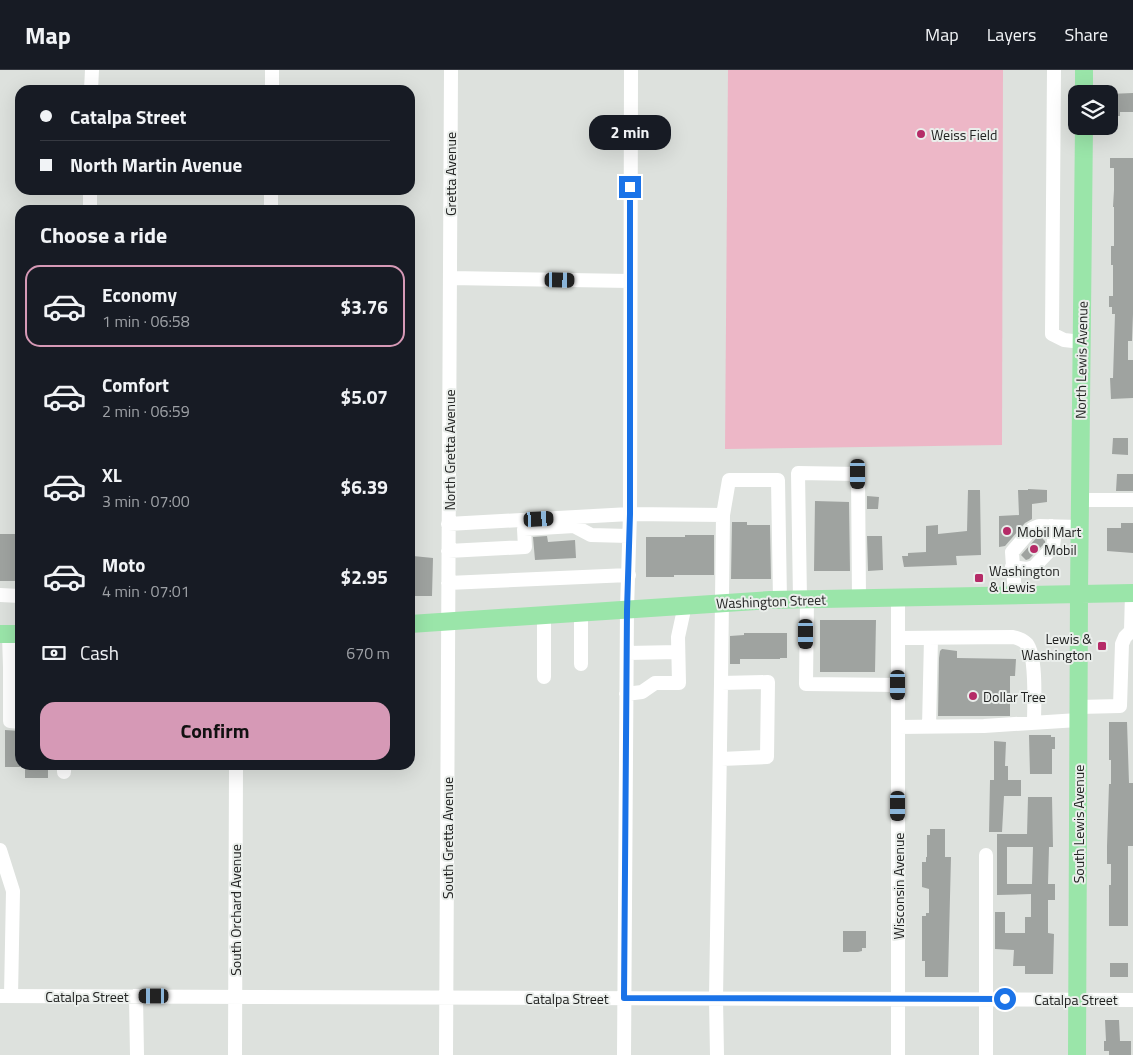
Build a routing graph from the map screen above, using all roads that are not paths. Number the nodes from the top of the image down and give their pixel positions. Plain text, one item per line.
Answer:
1 (92, 70) edge
2 (272, 70) edge
3 (451, 70) edge
4 (631, 70) edge
5 (1054, 70) edge
6 (1084, 70) edge
7 (91, 85) edge
8 (272, 85) edge
9 (1084, 85) edge
10 (1084, 135) edge
11 (450, 278) junction
12 (630, 281) junction
13 (1082, 342) junction
14 (1080, 500) junction
15 (1133, 500) edge
16 (630, 514) junction
17 (722, 515) junction
18 (448, 524) junction
19 (1051, 526) junction
20 (1080, 527) junction
21 (629, 536) junction
22 (448, 551) junction
23 (1012, 567) junction
24 (629, 575) junction
25 (448, 583) junction
26 (1079, 593) junction
27 (1133, 593) edge
28 (1015, 595) junction
29 (0, 596) edge
30 (15, 596) edge
31 (859, 598) junction
32 (898, 598) junction
33 (803, 599) junction
34 (780, 600) junction
35 (721, 603) junction
36 (685, 606) junction
37 (627, 610) junction
38 (581, 612) junction
39 (544, 615) junction
40 (448, 621) junction
41 (415, 624) edge
42 (10, 634) edge
43 (898, 638) junction
44 (931, 638) junction
45 (678, 652) junction
46 (627, 653) junction
47 (581, 664) dead end
48 (15, 668) edge
49 (544, 677) dead end
50 (721, 683) junction
51 (898, 685) junction
52 (626, 694) junction
53 (1078, 714) junction
54 (15, 722) edge
55 (1034, 723) junction
56 (898, 727) junction
57 (929, 727) junction
58 (721, 759) junction
59 (236, 770) edge
60 (0, 850) edge
61 (986, 855) dead end
62 (5, 996) edge
63 (136, 996) junction
64 (235, 997) junction
65 (446, 997) junction
66 (624, 998) junction
67 (716, 998) junction
68 (898, 999) junction
69 (986, 999) junction
70 (1077, 999) junction
71 (1133, 1000) edge
72 (137, 1055) edge
73 (235, 1055) edge
74 (446, 1055) edge
75 (624, 1055) edge
76 (717, 1055) edge
77 (898, 1055) edge
78 (986, 1055) edge
79 (1077, 1055) edge

1 - 7 street
2 - 8 street
3 - 11 street, Gretta Avenue
4 - 12 street
5 - 13 street
6 - 9 main road
10 - 13 main road, North Lewis Avenue
11 - 12 street
11 - 18 street, North Gretta Avenue
12 - 16 street
13 - 14 main road, North Lewis Avenue
14 - 15 street
14 - 20 main road, North Lewis Avenue
16 - 17 street
16 - 18 street
16 - 21 street
17 - 34 street
17 - 35 street
18 - 22 street, North Gretta Avenue
19 - 20 street
19 - 23 street
19 - 23 street
20 - 26 main road, North Lewis Avenue
21 - 22 street
21 - 24 street
22 - 25 street, North Gretta Avenue
23 - 28 street
24 - 25 street
24 - 37 street
25 - 40 street, North Gretta Avenue
26 - 27 main road, Washington Street
26 - 28 main road, Washington Street
26 - 53 main road, South Lewis Avenue
27 - 53 street
28 - 32 main road, Washington Street
29 - 30 street
31 - 32 main road, Washington Street
31 - 33 main road, Washington Street
31 - 33 street
32 - 43 street, Wisconsin Avenue
33 - 34 main road, Washington Street
33 - 51 street
34 - 35 main road, Washington Street
35 - 36 main road, Washington Street
35 - 50 street
36 - 37 main road, Washington Street
36 - 45 street
37 - 38 main road, Washington Street
37 - 46 street
38 - 39 main road, Washington Street
38 - 47 street
39 - 40 main road, Washington Street
39 - 49 street
40 - 41 main road, Washington Street
40 - 65 street, South Gretta Avenue
42 - 48 street
43 - 44 street
43 - 51 street, Wisconsin Avenue
44 - 55 street
44 - 57 street
45 - 46 street
45 - 52 street
46 - 52 street
48 - 54 street
50 - 58 street
50 - 58 street
51 - 56 street, Wisconsin Avenue
52 - 66 street
53 - 55 street
53 - 70 main road, South Lewis Avenue
55 - 57 street
56 - 57 street
56 - 68 street, Wisconsin Avenue
58 - 67 street
59 - 64 street, South Orchard Avenue
60 - 62 street
61 - 69 street
62 - 63 street, Catalpa Street
63 - 64 street, Catalpa Street
63 - 72 street
64 - 65 street, Catalpa Street
64 - 73 street, South Orchard Avenue
65 - 66 street, Catalpa Street
65 - 74 street, South Gretta Avenue
66 - 67 street, Catalpa Street
66 - 75 street
67 - 68 street, Catalpa Street
67 - 76 street
68 - 69 street, Catalpa Street
68 - 77 street, Wisconsin Avenue
69 - 70 street, Catalpa Street
69 - 78 street
70 - 71 street, Catalpa Street
70 - 79 main road, South Lewis Avenue

